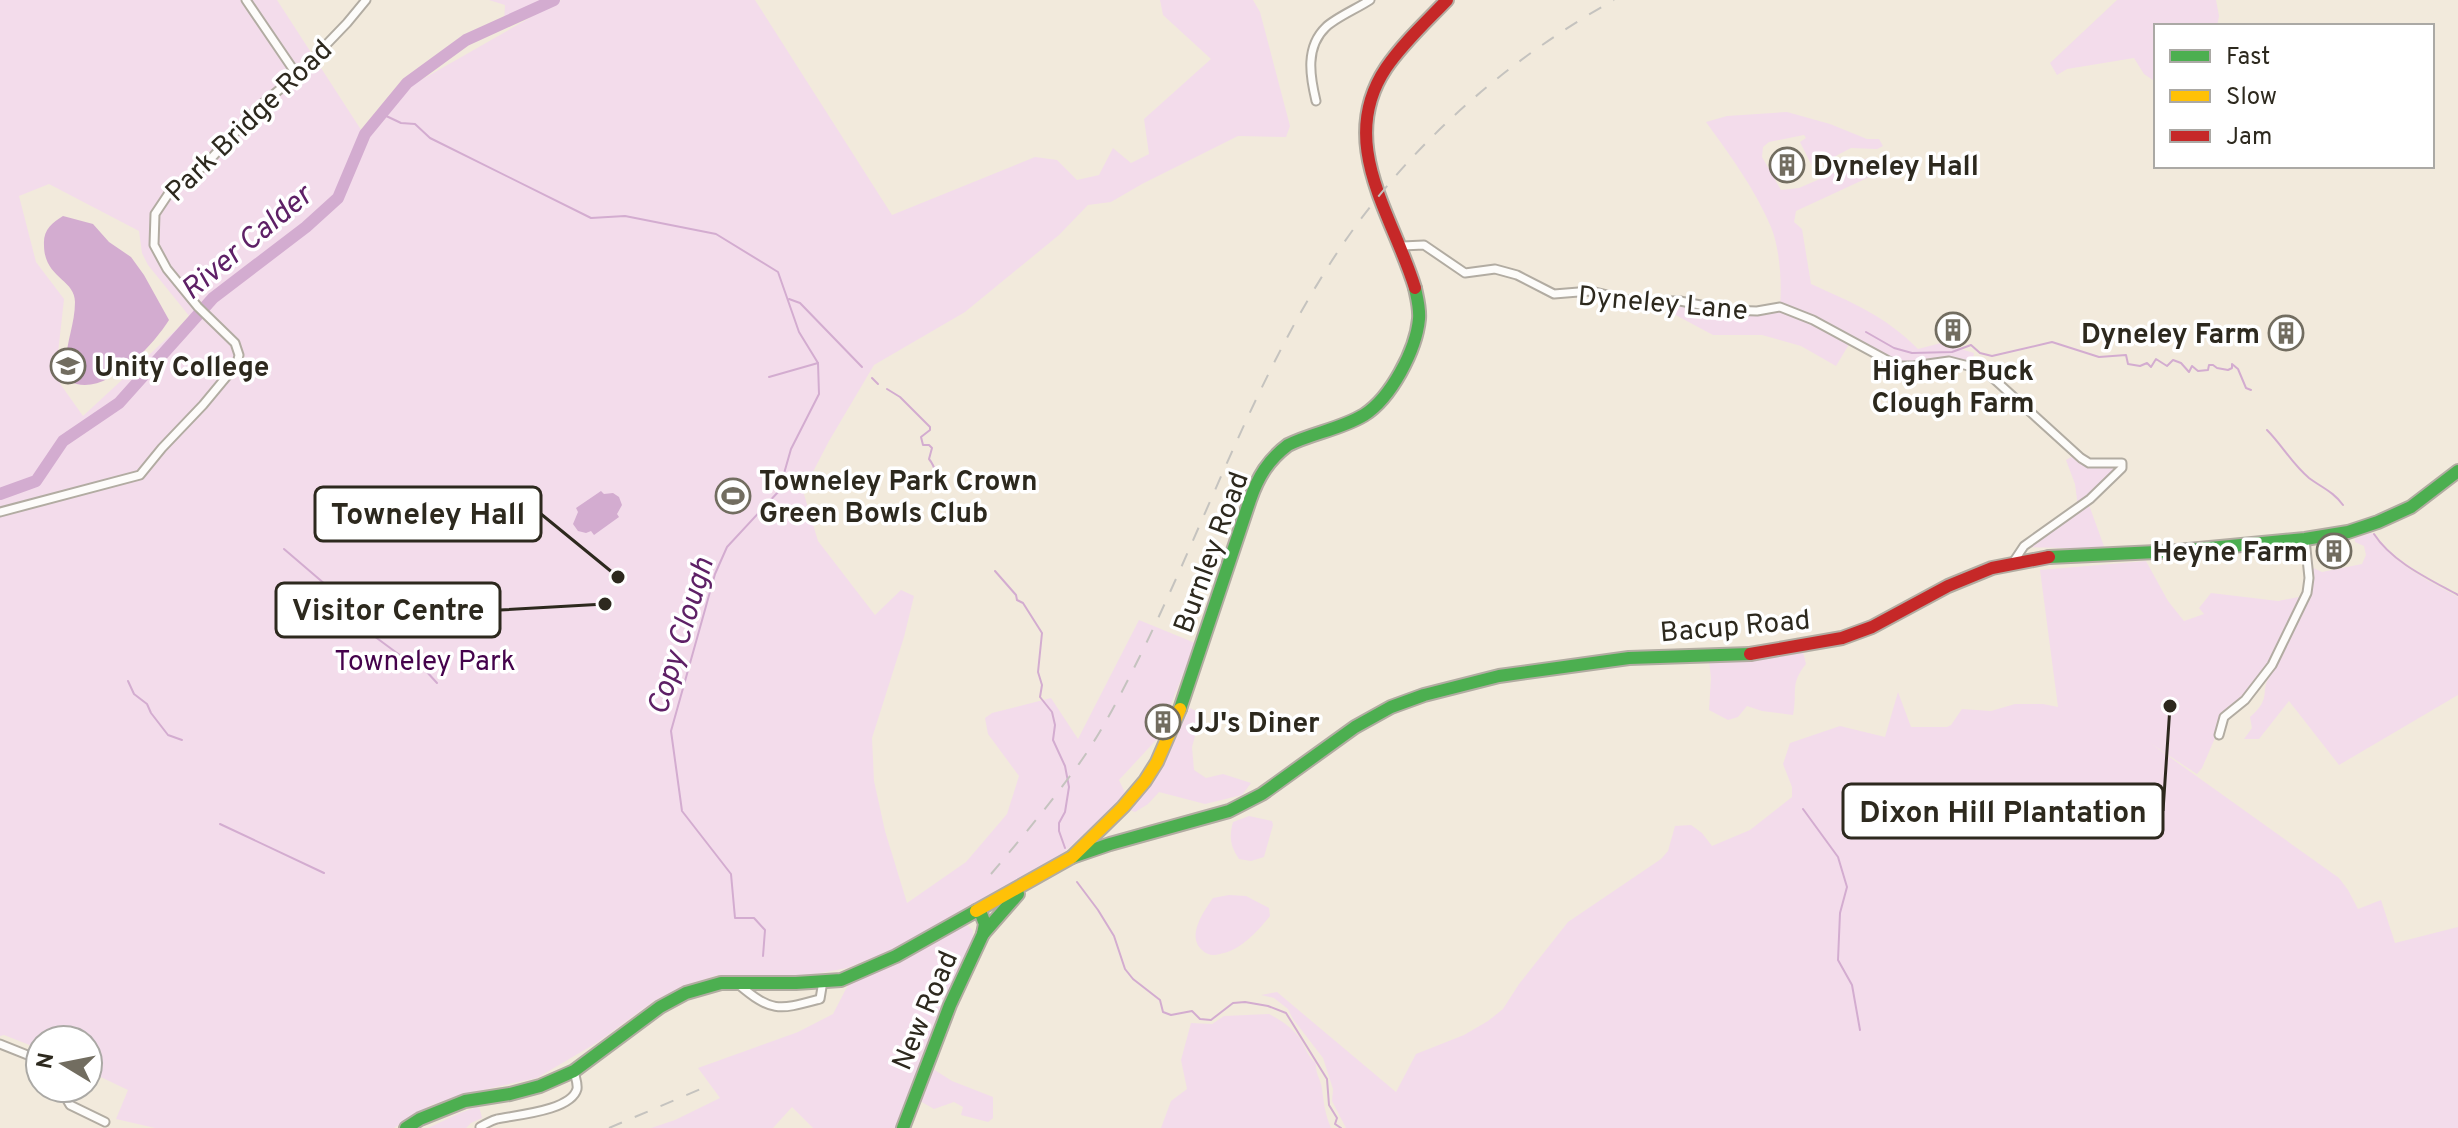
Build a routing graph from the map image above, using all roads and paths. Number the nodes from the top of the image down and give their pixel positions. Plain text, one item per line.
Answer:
1 (246, 0) edge
2 (366, 0) edge
3 (1370, 0) edge
4 (1447, 0) edge
5 (297, 75) junction
6 (1316, 101) dead end
7 (1400, 246) junction
8 (2458, 471) edge
9 (0, 512) edge
10 (2305, 539) junction
11 (2014, 561) junction
12 (2219, 735) dead end
13 (1072, 857) junction
14 (1026, 885) junction
15 (980, 911) junction
16 (983, 934) junction
17 (823, 981) junction
18 (736, 983) junction
19 (0, 1044) edge
20 (24, 1054) edge
21 (574, 1071) junction
22 (69, 1104) edge
23 (105, 1122) dead end
24 (480, 1127) edge
25 (406, 1128) edge
26 (903, 1128) edge

1 - 5 street
2 - 5 street, Park Bridge Road
3 - 6 street
4 - 7 main road, Burnley Road
5 - 9 street, Park Bridge Road
7 - 11 street, Dyneley Lane
7 - 13 main road, Burnley Road
8 - 10 main road, Bacup Road
10 - 11 main road, Bacup Road
10 - 12 street
11 - 13 main road, Bacup Road
13 - 14 main road
14 - 15 main road
14 - 16 main road
15 - 16 main road, New Road
15 - 17 main road
16 - 26 main road, New Road
17 - 18 main road
17 - 18 street
18 - 21 main road
19 - 20 street
21 - 24 street
21 - 25 main road
22 - 23 street

